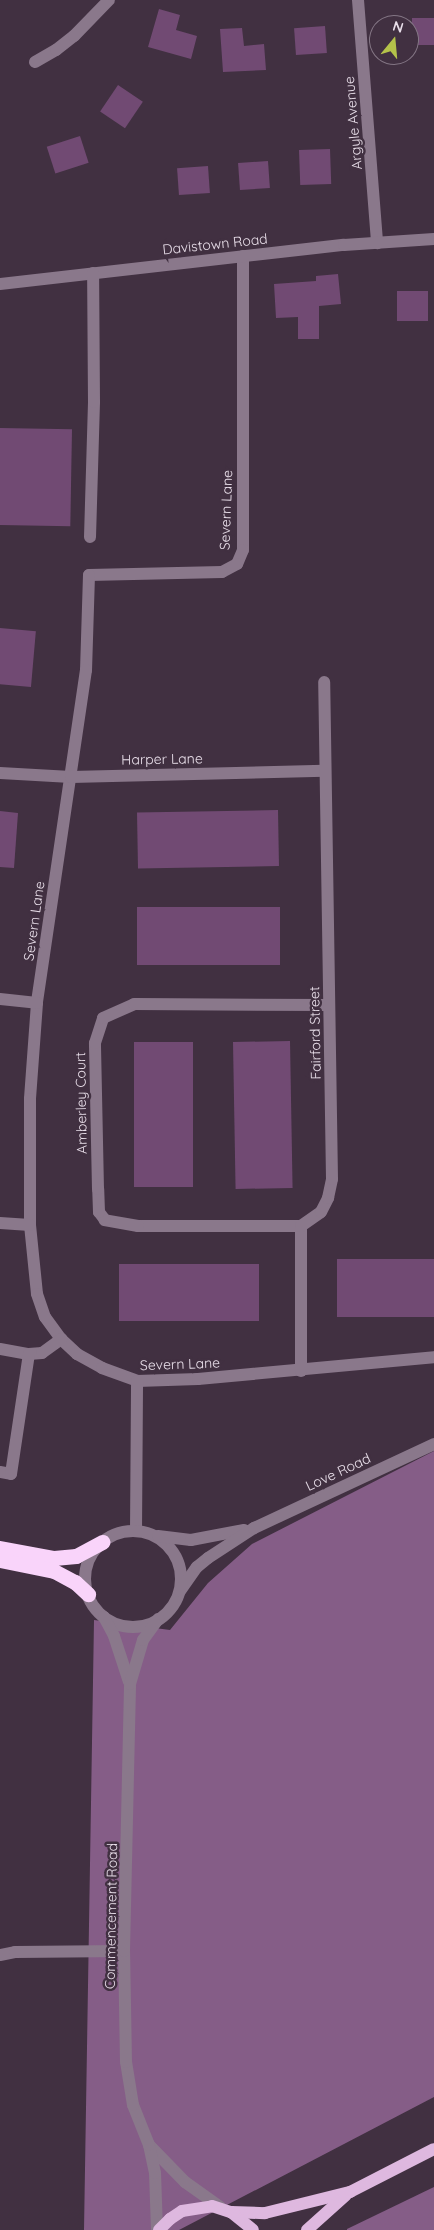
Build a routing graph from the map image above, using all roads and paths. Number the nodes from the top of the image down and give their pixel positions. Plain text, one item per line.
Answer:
1 (109, 0) edge
2 (358, 0) edge
3 (35, 62) dead end
4 (434, 239) edge
5 (377, 243) junction
6 (243, 256) junction
7 (93, 273) junction
8 (0, 284) edge
9 (90, 537) dead end
10 (324, 682) dead end
11 (324, 771) junction
12 (0, 773) edge
13 (71, 776) junction
14 (0, 999) edge
15 (37, 1003) junction
16 (329, 1005) junction
17 (0, 1223) edge
18 (30, 1225) junction
19 (301, 1226) junction
20 (61, 1339) junction
21 (0, 1350) edge
22 (29, 1354) junction
23 (434, 1357) edge
24 (301, 1371) junction
25 (137, 1381) junction
26 (434, 1444) edge
27 (0, 1472) edge
28 (254, 1528) junction
29 (142, 1532) junction
30 (102, 1542) junction
31 (0, 1548) edge
32 (0, 1560) edge
33 (179, 1593) junction
34 (88, 1594) junction
35 (104, 1616) junction
36 (158, 1619) junction
37 (130, 1684) junction
38 (124, 1952) junction
39 (0, 1955) edge
40 (148, 2145) junction
41 (434, 2149) edge
42 (350, 2192) junction
43 (226, 2210) junction
44 (158, 2230) edge
45 (253, 2230) edge
46 (308, 2230) edge

1 - 3 street
2 - 5 street, Argyle Avenue
4 - 5 street, Davistown Road
5 - 6 street, Davistown Road
6 - 7 street, Davistown Road
6 - 13 street, Severn Lane
7 - 8 street, Davistown Road
7 - 9 street
10 - 11 street, Fairford Street
11 - 13 street, Harper Lane
11 - 16 street, Fairford Street
12 - 13 street, Harper Lane
13 - 15 street, Severn Lane
14 - 15 street
15 - 18 street, Severn Lane
16 - 19 street, Fairford Street
16 - 19 street, Amberley Court
17 - 18 street
18 - 20 street, Severn Lane
19 - 24 street
20 - 22 street
20 - 25 street, Severn Lane
21 - 22 street
22 - 27 street
23 - 24 street, Severn Lane
24 - 25 street, Severn Lane
25 - 29 street
26 - 28 street, Love Road
28 - 29 street, Love Road
28 - 33 street, Love Road
29 - 30 street
29 - 33 street
30 - 31 highway
30 - 34 street
32 - 34 highway
33 - 36 street
34 - 35 street
35 - 36 street
35 - 37 street, Commencement Road
36 - 37 street, Commencement Road
37 - 38 street, Commencement Road
38 - 39 street
38 - 40 street, Commencement Road
40 - 43 street, Commencement Road
40 - 44 street, Commencement Road
41 - 42 main road
42 - 43 main road
42 - 46 main road
43 - 44 main road
43 - 45 main road

